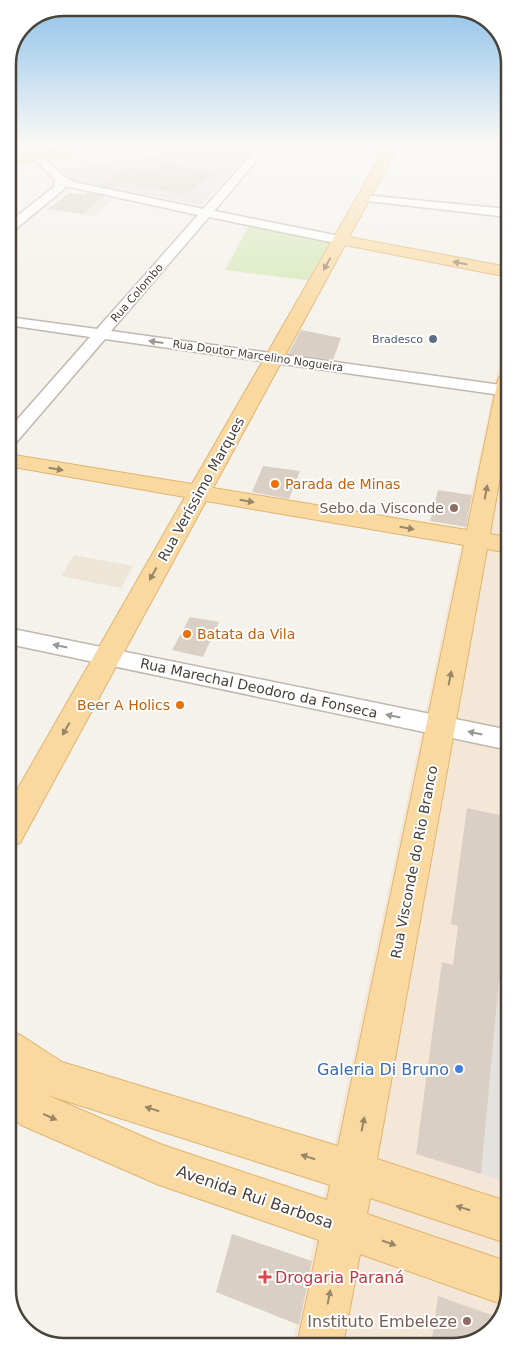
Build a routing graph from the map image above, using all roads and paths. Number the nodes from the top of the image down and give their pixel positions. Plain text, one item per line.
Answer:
1 (34, 208) edge
2 (184, 208) edge
3 (211, 208) edge
4 (357, 208) edge
5 (461, 208) edge
6 (501, 212) edge
7 (207, 213) junction
8 (16, 223) edge
9 (340, 240) junction
10 (501, 271) edge
11 (16, 322) edge
12 (101, 334) junction
13 (274, 358) junction
14 (501, 386) edge
15 (501, 417) edge
16 (16, 432) edge
17 (16, 461) edge
18 (199, 493) junction
19 (476, 540) junction
20 (501, 544) edge
21 (16, 638) edge
22 (108, 656) junction
23 (440, 726) junction
24 (501, 738) edge
25 (16, 820) edge
26 (16, 1055) edge
27 (16, 1096) edge
28 (354, 1172) junction
29 (501, 1220) edge
30 (343, 1227) junction
31 (501, 1281) edge
32 (321, 1338) edge

1 - 8 street
2 - 7 street
3 - 7 street, Rua Colombo
4 - 9 main road, Rua Veríssimo Marques
5 - 6 street
7 - 9 street
7 - 12 street, Rua Colombo
10 -> 9 main road
9 -> 13 main road, Rua Veríssimo Marques
11 - 12 street, Rua Doutor Marcelino Nogueira
13 -> 12 street, Rua Doutor Marcelino Nogueira
12 - 16 street, Rua Colombo
13 - 14 street, Rua Doutor Marcelino Nogueira
13 - 18 main road, Rua Veríssimo Marques
19 -> 15 main road, Rua Visconde do Rio Branco
17 -> 18 main road
18 -> 19 main road
18 -> 22 main road, Rua Veríssimo Marques
19 - 20 main road
23 -> 19 main road, Rua Visconde do Rio Branco
22 -> 21 street, Rua Marechal Deodoro da Fonseca
23 -> 22 street, Rua Marechal Deodoro da Fonseca
22 -> 25 main road, Rua Veríssimo Marques
24 -> 23 street, Rua Marechal Deodoro da Fonseca
28 -> 23 main road, Rua Visconde do Rio Branco
28 -> 26 main road
27 -> 30 main road, Avenida Rui Barbosa
29 -> 28 main road
28 - 30 main road, Rua Visconde do Rio Branco
30 -> 31 main road, Avenida Rui Barbosa
32 -> 30 main road, Rua Visconde do Rio Branco

